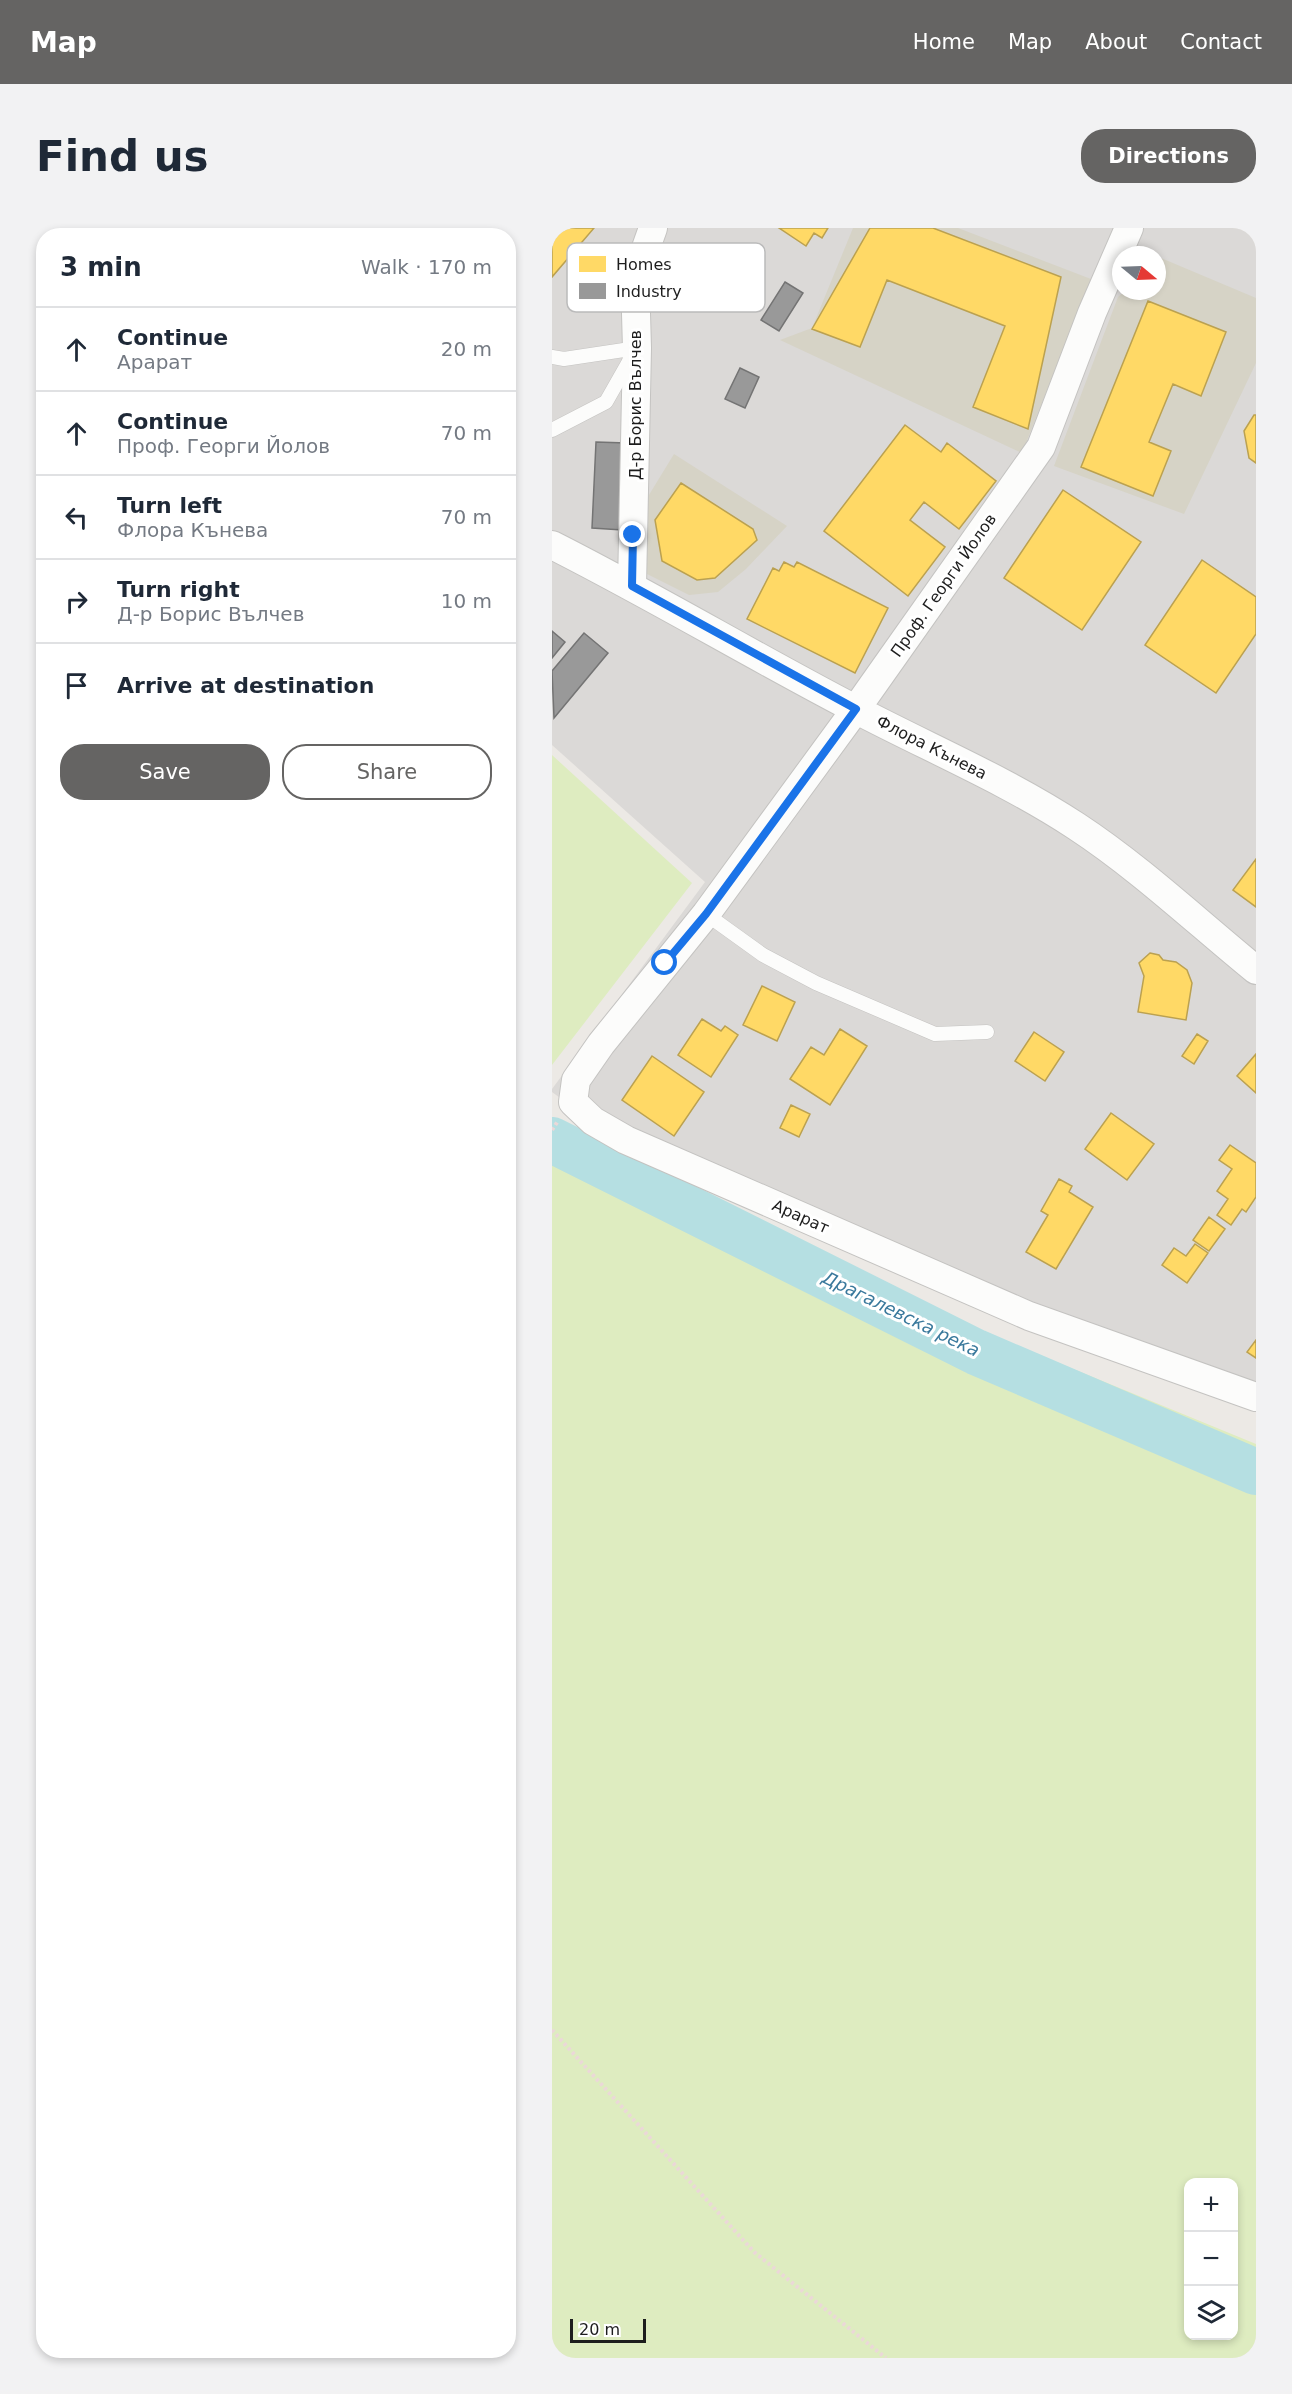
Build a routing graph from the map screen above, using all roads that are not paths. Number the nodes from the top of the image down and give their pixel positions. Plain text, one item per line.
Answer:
1 (652, 228) edge
2 (1129, 228) edge
3 (647, 243) edge
4 (636, 312) edge
5 (637, 348) junction
6 (552, 357) edge
7 (552, 430) edge
8 (552, 545) edge
9 (632, 586) junction
10 (856, 709) junction
11 (706, 914) junction
12 (1256, 970) edge
13 (987, 1032) dead end
14 (1256, 1397) edge

1 - 3 street, Д-р Борис Вълчев
2 - 10 street, Проф. Георги Йолов
4 - 5 street, Д-р Борис Вълчев
5 - 6 lane
5 - 7 lane
5 - 9 street, Д-р Борис Вълчев
8 - 9 street, Флора Кънева
9 - 10 street, Флора Кънева
10 - 11 street, Проф. Георги Йолов
10 - 12 street, Флора Кънева
11 - 13 lane
11 - 14 street, Арарат

